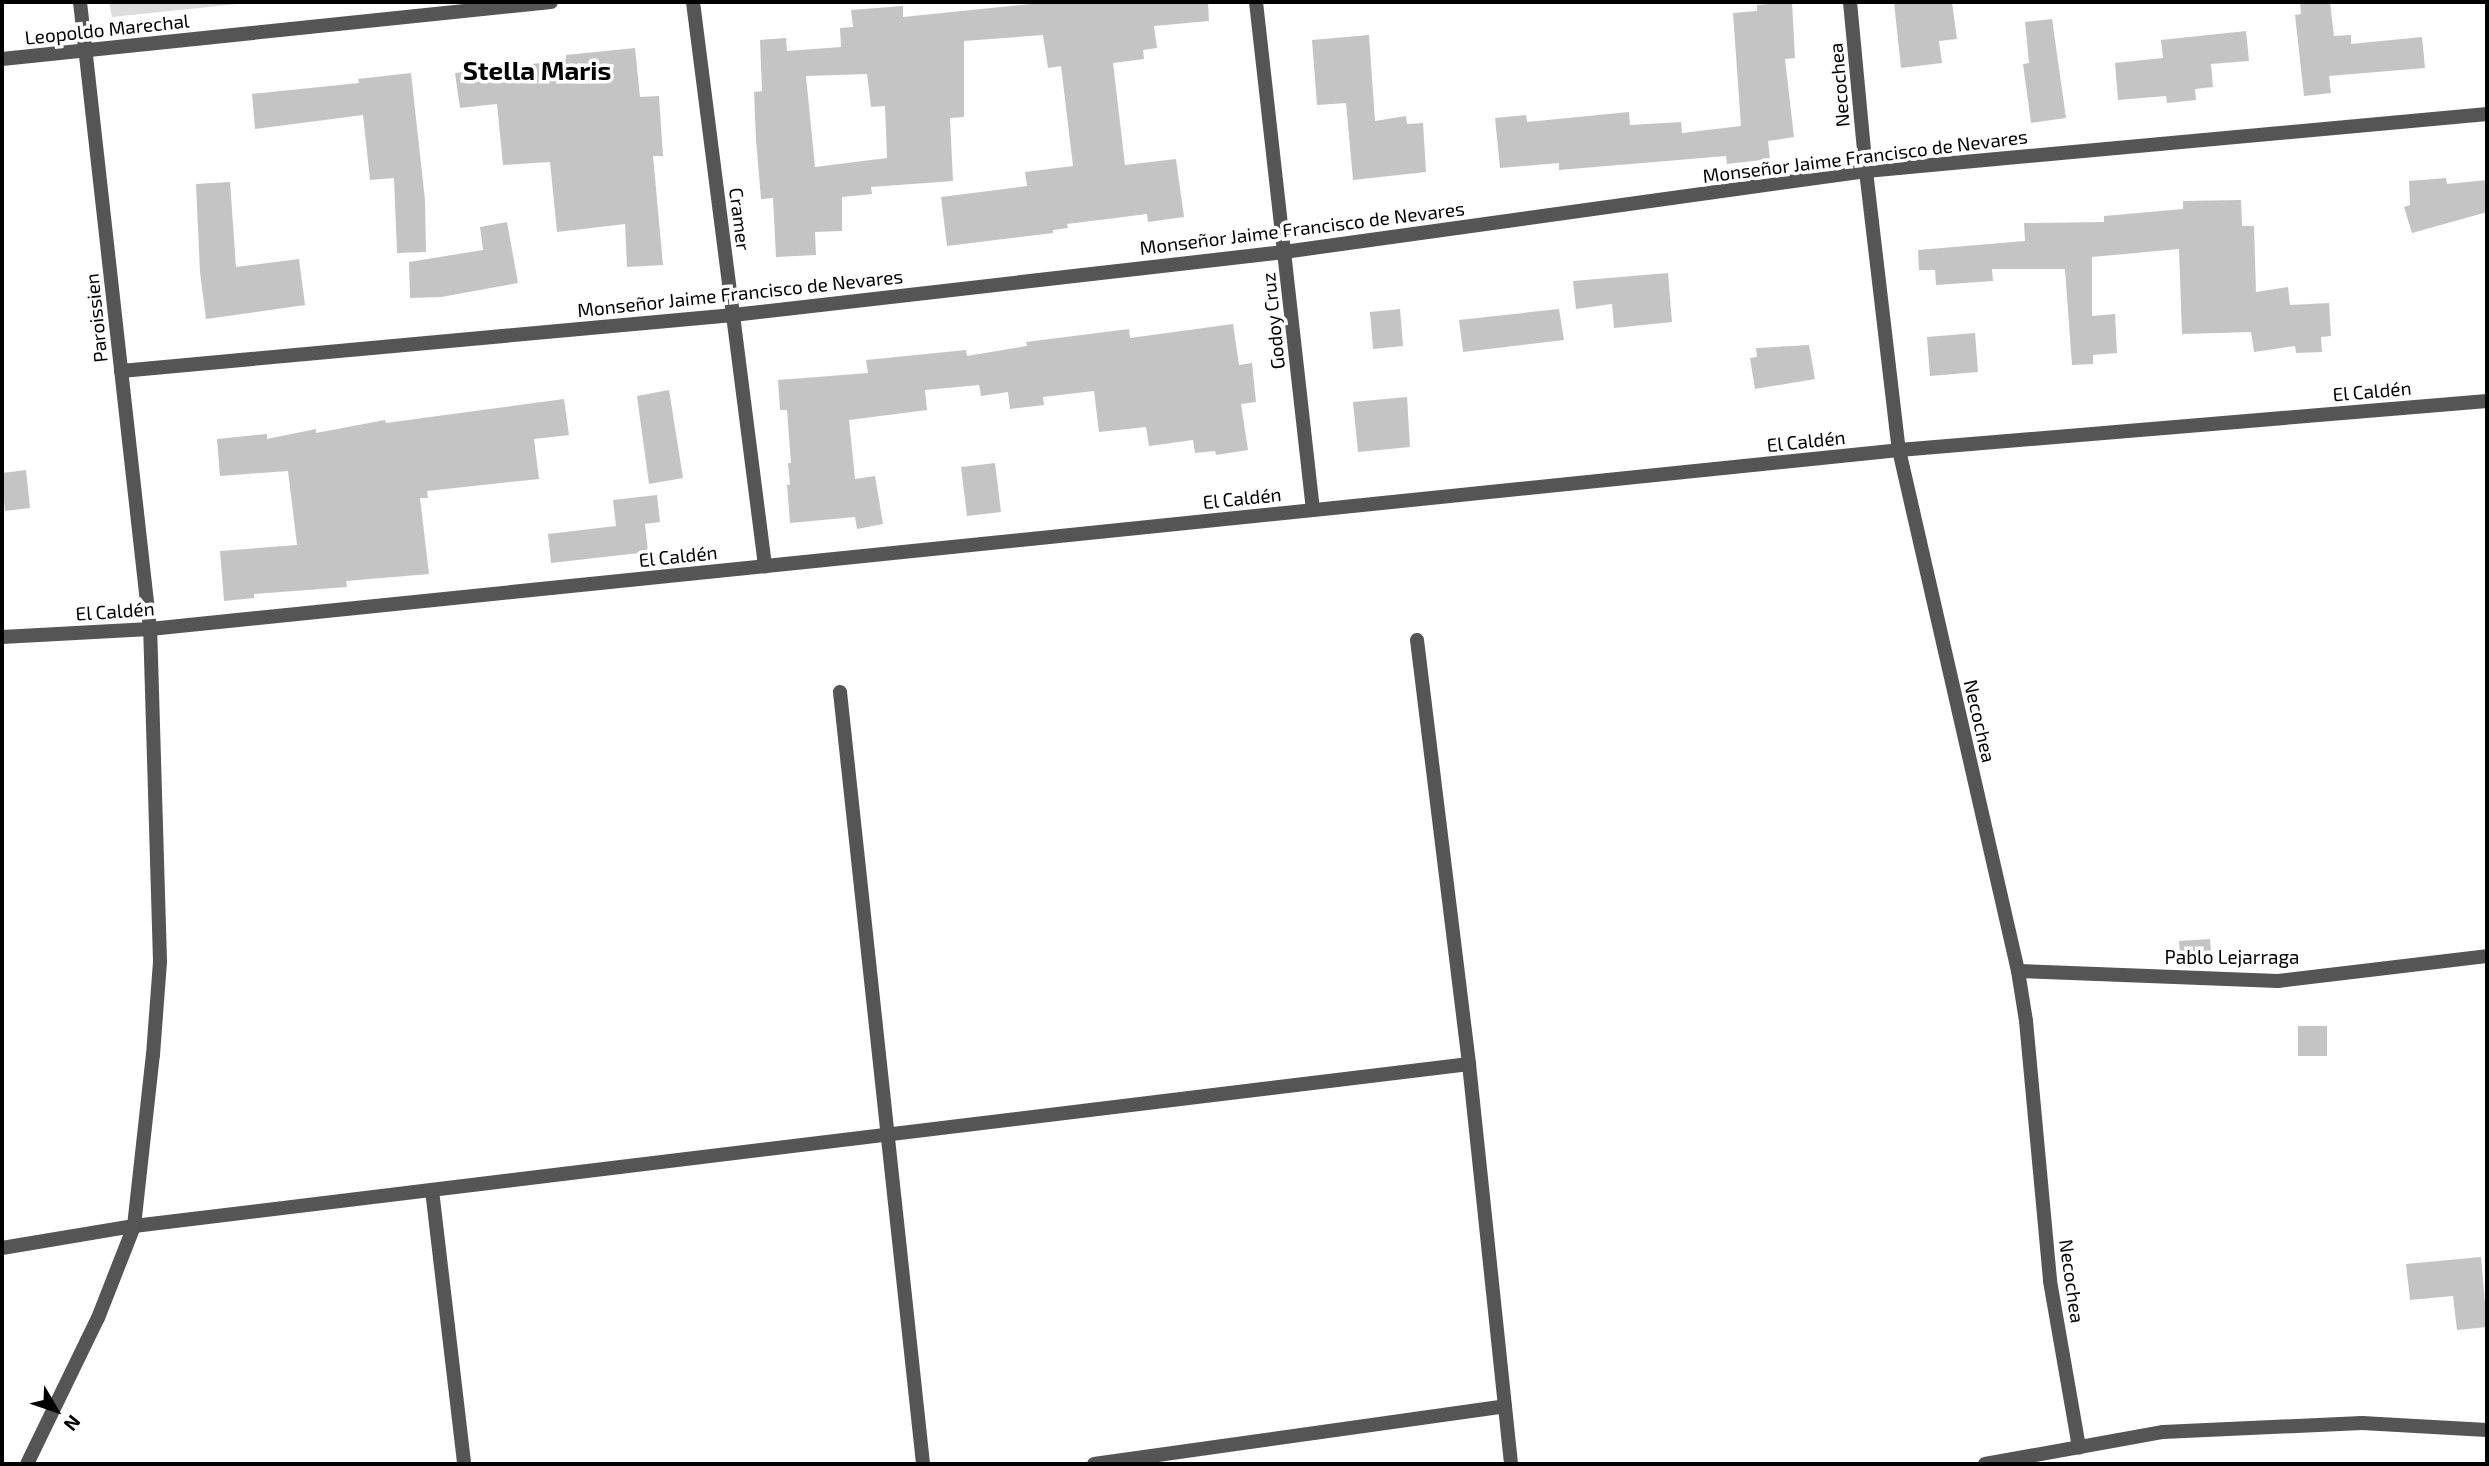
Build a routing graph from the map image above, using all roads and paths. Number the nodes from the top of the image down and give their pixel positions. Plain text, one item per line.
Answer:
1 (80, 2) edge
2 (551, 2) edge
3 (693, 2) edge
4 (1256, 2) edge
5 (1850, 2) edge
6 (85, 52) junction
7 (2, 59) edge
8 (2487, 114) edge
9 (1866, 171) junction
10 (1284, 252) junction
11 (733, 315) junction
12 (121, 370) junction
13 (2487, 401) edge
14 (1899, 450) junction
15 (1313, 510) junction
16 (765, 566) junction
17 (150, 629) junction
18 (2, 637) edge
19 (1417, 640) dead end
20 (840, 692) dead end
21 (2487, 956) edge
22 (2018, 971) junction
23 (1469, 1065) junction
24 (886, 1135) junction
25 (432, 1190) junction
26 (134, 1226) junction
27 (2, 1248) edge
28 (1505, 1406) junction
29 (2487, 1430) edge
30 (2079, 1447) junction
31 (27, 1464) edge
32 (464, 1464) edge
33 (923, 1464) edge
34 (1094, 1464) edge
35 (1511, 1464) edge
36 (1985, 1464) edge

1 - 6 street, Paroissien
2 - 6 street, Leopoldo Marechal
3 - 11 street, Cramer
4 - 10 street, Godoy Cruz
5 - 9 street, Necochea
6 - 7 street, Leopoldo Marechal
6 - 12 street, Paroissien
8 - 9 street, Monseñor Jaime Francisco de Nevares
9 - 10 street, Monseñor Jaime Francisco de Nevares
9 - 14 street, Necochea
10 - 11 street, Monseñor Jaime Francisco de Nevares
10 - 15 street, Godoy Cruz
11 - 12 street, Monseñor Jaime Francisco de Nevares
11 - 16 street, Cramer
12 - 17 street, Paroissien
13 - 14 street, El Caldén
14 - 15 street, El Caldén
14 - 22 street, Necochea
15 - 16 street, El Caldén
16 - 17 street, El Caldén
17 - 18 street, El Caldén
17 - 26 street, Paroissien
19 - 23 street
20 - 24 street
21 - 22 street, Pablo Lejarraga
22 - 30 street, Necochea
23 - 24 street
23 - 28 street
24 - 25 street
24 - 33 street
25 - 26 street
25 - 32 street
26 - 27 street
26 - 31 street, Paroissien
28 - 34 street
28 - 35 street
29 - 30 street
30 - 36 street

